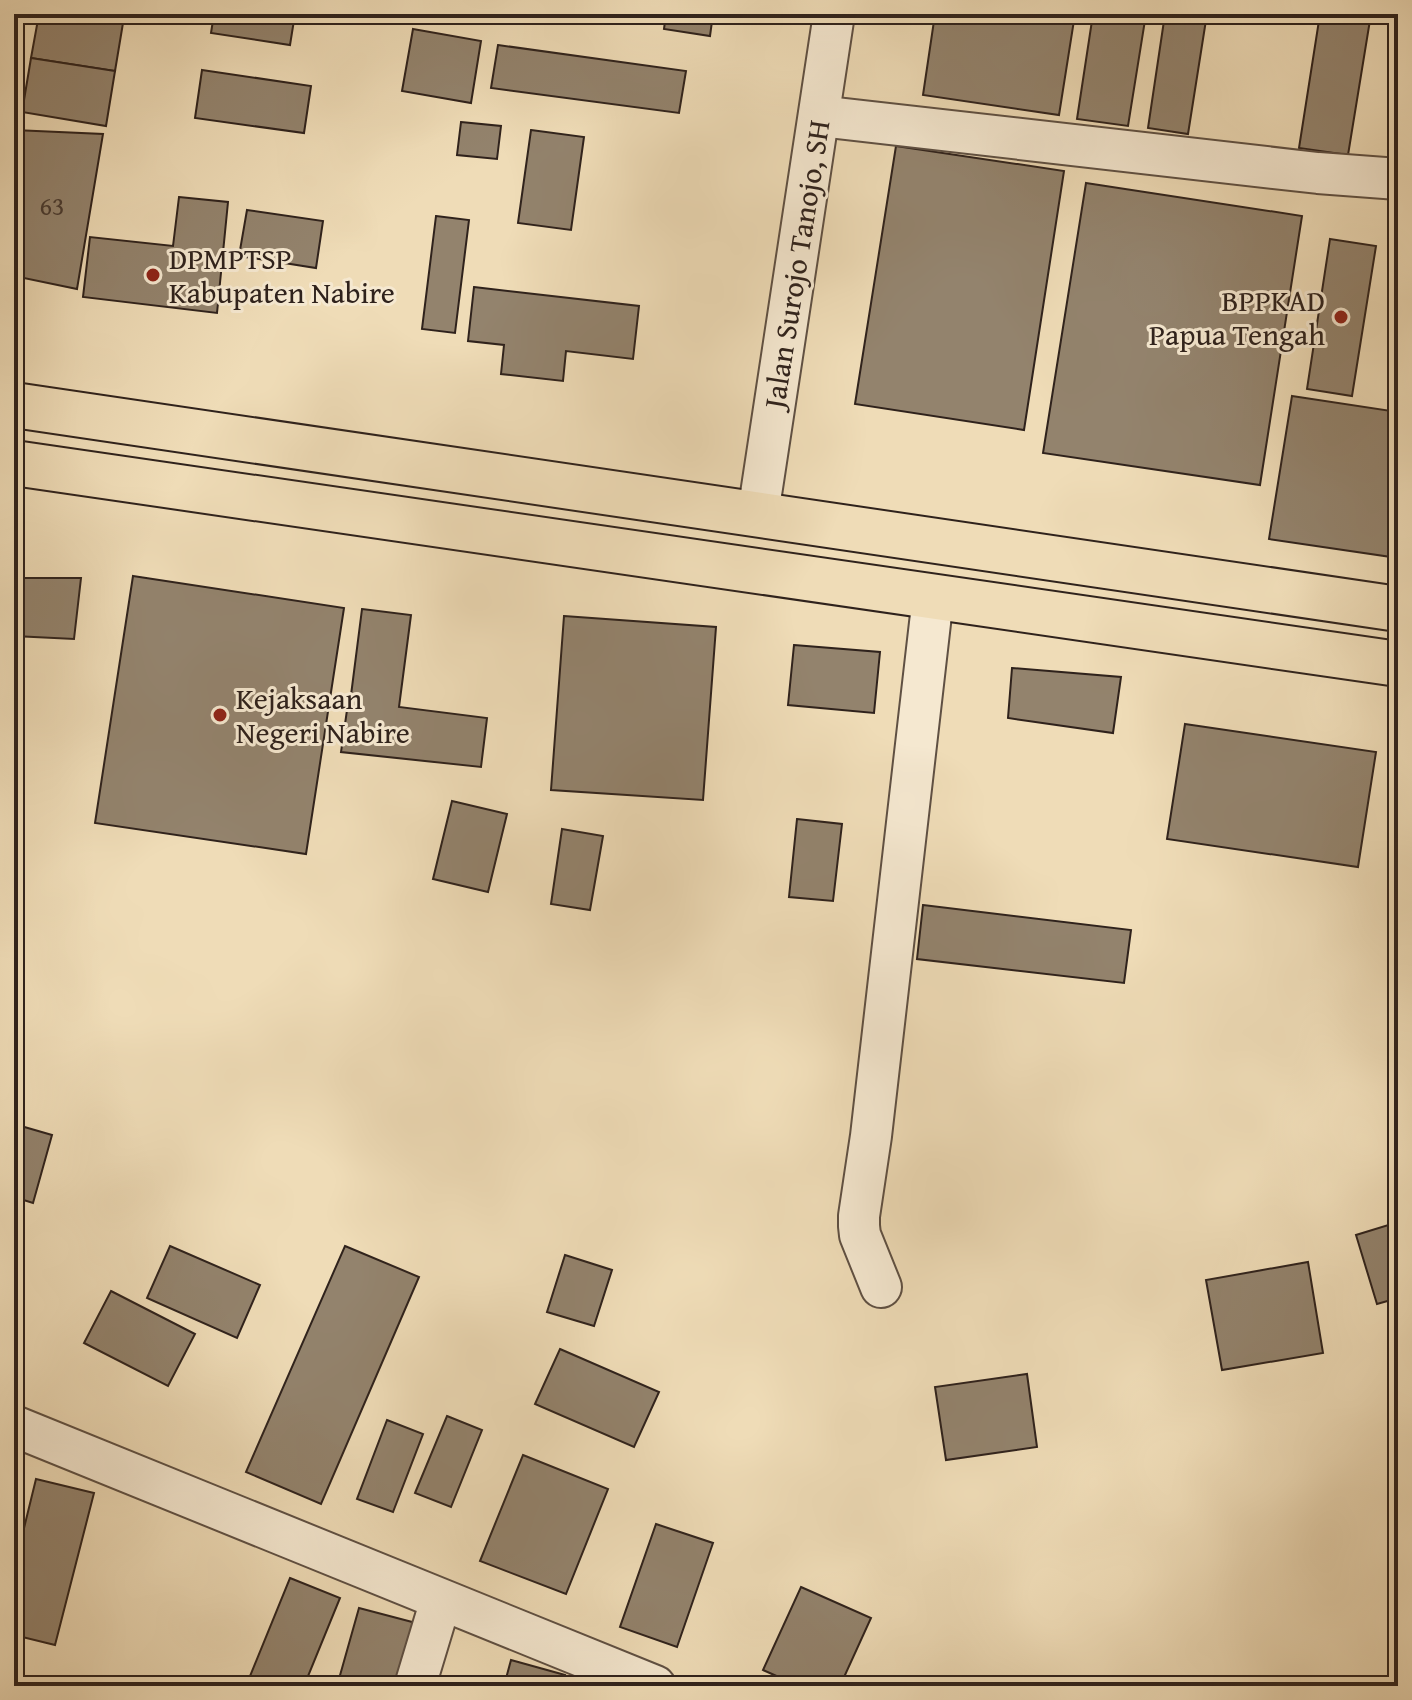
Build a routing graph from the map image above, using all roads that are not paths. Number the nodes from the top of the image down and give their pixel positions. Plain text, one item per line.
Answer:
1 (834, 14) edge
2 (819, 116) junction
3 (1398, 179) edge
4 (14, 405) edge
5 (222, 436) junction
6 (14, 463) edge
7 (215, 492) junction
8 (758, 514) junction
9 (1121, 568) junction
10 (933, 597) junction
11 (1398, 609) edge
12 (1116, 623) junction
13 (1398, 664) edge
14 (881, 1287) dead end
15 (14, 1426) edge
16 (441, 1600) junction
17 (415, 1686) edge
18 (655, 1686) edge

1 - 2 street, Jalan Surojo Tanojo, SH
2 - 3 street
2 - 8 street, Jalan Surojo Tanojo, SH
4 - 5 main road
5 - 7 main road
5 - 8 main road
6 - 7 main road
7 - 10 main road
8 - 9 main road
9 - 11 main road
9 - 12 main road
10 - 12 main road
10 - 14 street
12 - 13 main road
15 - 16 street
16 - 17 street
16 - 18 street

